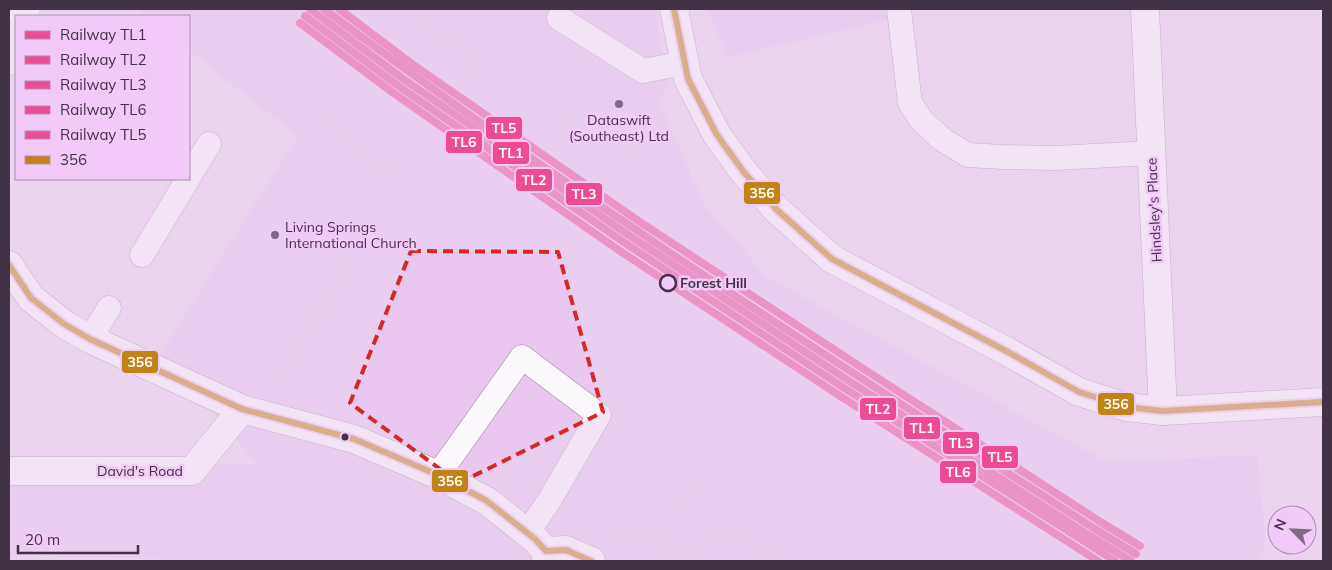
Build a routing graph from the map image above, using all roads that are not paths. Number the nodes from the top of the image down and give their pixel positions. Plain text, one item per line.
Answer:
1 (674, 9) edge
2 (899, 9) edge
3 (1145, 9) edge
4 (559, 18) dead end
5 (15, 40) edge
6 (9, 61) edge
7 (686, 71) junction
8 (209, 144) dead end
9 (1151, 152) junction
10 (190, 175) edge
11 (187, 180) edge
12 (142, 255) dead end
13 (9, 265) edge
14 (109, 308) dead end
15 (90, 339) junction
16 (1323, 402) edge
17 (251, 411) junction
18 (1163, 411) junction
19 (9, 471) edge
20 (438, 475) junction
21 (540, 548) edge
22 (591, 561) edge

1 - 7 main road
2 - 9 lane
3 - 9 main road, Hindsley's Place
4 - 7 lane
5 - 6 main road
7 - 18 main road
8 - 10 lane
9 - 18 main road, Hindsley's Place
11 - 12 lane
13 - 15 main road
14 - 15 lane
15 - 17 main road
16 - 18 main road
17 - 19 main road, David's Road
17 - 20 main road
20 - 21 main road
20 - 21 lane
21 - 22 main road

